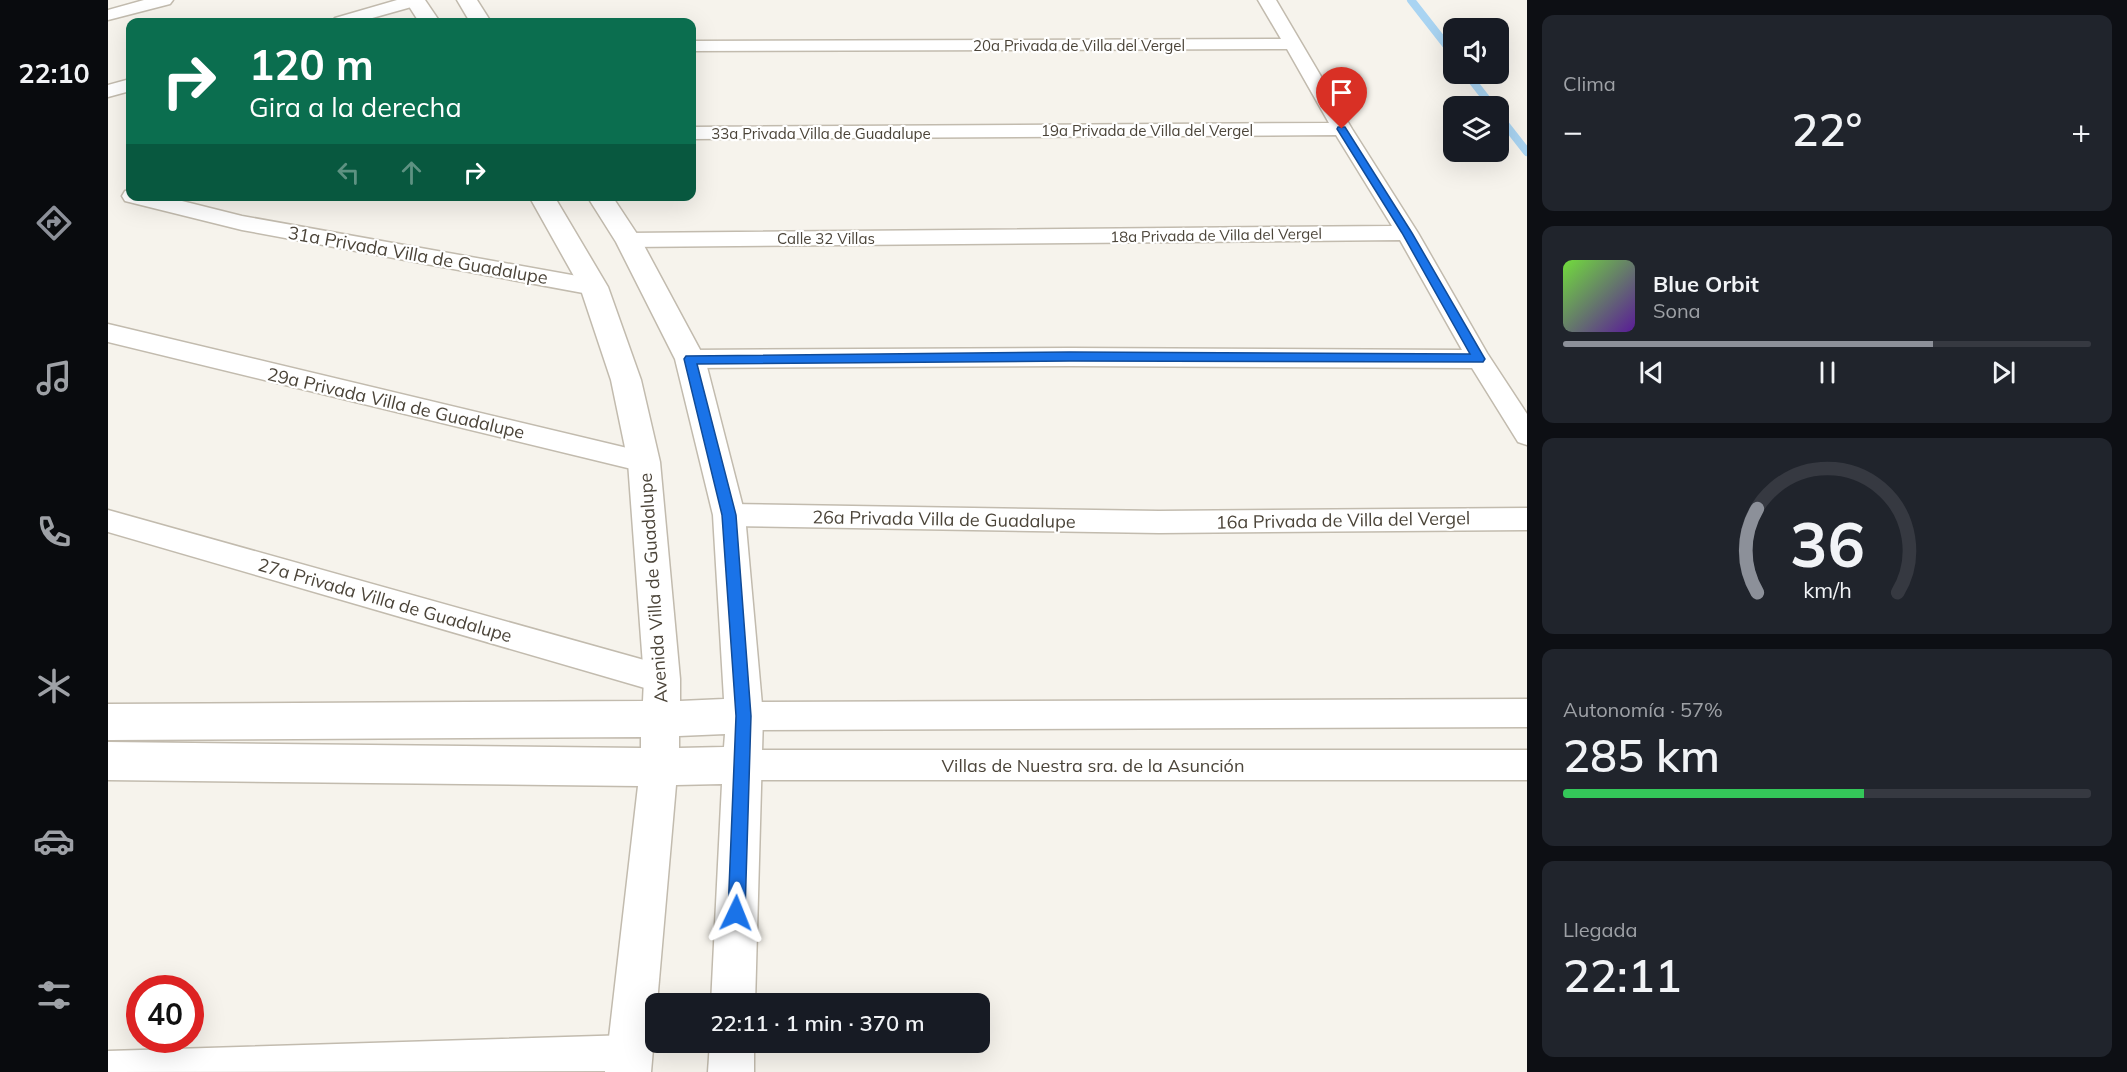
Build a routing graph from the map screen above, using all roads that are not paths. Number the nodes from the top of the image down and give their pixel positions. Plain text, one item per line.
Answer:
1 (164, 0) edge
2 (416, 0) edge
3 (467, 0) edge
4 (1267, 0) edge
5 (108, 15) edge
6 (355, 18) edge
7 (427, 18) edge
8 (478, 18) edge
9 (1294, 44) junction
10 (696, 46) edge
11 (126, 85) edge
12 (108, 91) edge
13 (1342, 129) junction
14 (951, 132) joint
15 (696, 133) edge
16 (108, 191) edge
17 (126, 195) edge
18 (152, 201) edge
19 (574, 203) edge
20 (1407, 233) junction
21 (1024, 237) joint
22 (628, 240) junction
23 (594, 287) junction
24 (108, 333) edge
25 (690, 359) junction
26 (1479, 359) junction
27 (1527, 435) edge
28 (644, 462) junction
29 (729, 515) junction
30 (1527, 519) edge
31 (108, 520) edge
32 (1159, 522) joint
33 (662, 679) junction
34 (1527, 713) edge
35 (744, 716) junction
36 (661, 720) junction
37 (108, 722) edge
38 (108, 760) edge
39 (742, 765) junction
40 (1527, 765) edge
41 (659, 767) junction
42 (733, 993) edge
43 (732, 1053) edge
44 (629, 1063) edge
45 (108, 1069) edge
46 (731, 1072) edge

1 - 5 street
2 - 6 street
2 - 7 street
3 - 8 street
4 - 9 street
9 - 10 street, 20a Privada de Villa del Vergel
9 - 13 street
11 - 12 street
13 - 14 street, 19a Privada de Villa del Vergel
13 - 20 street
14 - 15 street, 33a Privada Villa de Guadalupe
16 - 17 street, 31a Privada Villa de Guadalupe
18 - 23 street, 31a Privada Villa de Guadalupe
19 - 22 street, Avenida Villa de Guadalupe
19 - 23 street, Avenida Villa de Guadalupe
20 - 21 street, 18a Privada de Villa del Vergel
20 - 26 street
21 - 22 street, Calle 32 Villas
22 - 25 street, Avenida Villa de Guadalupe
23 - 28 street, Avenida Villa de Guadalupe
24 - 28 street, 29a Privada Villa de Guadalupe
25 - 26 street
25 - 29 street, Avenida Villa de Guadalupe
26 - 27 street
28 - 33 street, Avenida Villa de Guadalupe
29 - 32 street, 26a Privada Villa de Guadalupe
29 - 35 street, Avenida Villa de Guadalupe
30 - 32 street, 16a Privada de Villa del Vergel
31 - 33 street, 27a Privada Villa de Guadalupe
33 - 36 street, Avenida Villa de Guadalupe
34 - 35 street
35 - 36 street
35 - 39 street, Avenida Villa de Guadalupe
36 - 37 street
36 - 41 street, Avenida Villa de Guadalupe
38 - 41 street, Villas de Nuestra sra. de la Asunción
39 - 40 street, Villas de Nuestra sra. de la Asunción
39 - 41 street, Villas de Nuestra sra. de la Asunción
39 - 42 street, Avenida Villa de Guadalupe
41 - 44 street, Avenida Villa de Guadalupe
43 - 46 street
44 - 45 street

